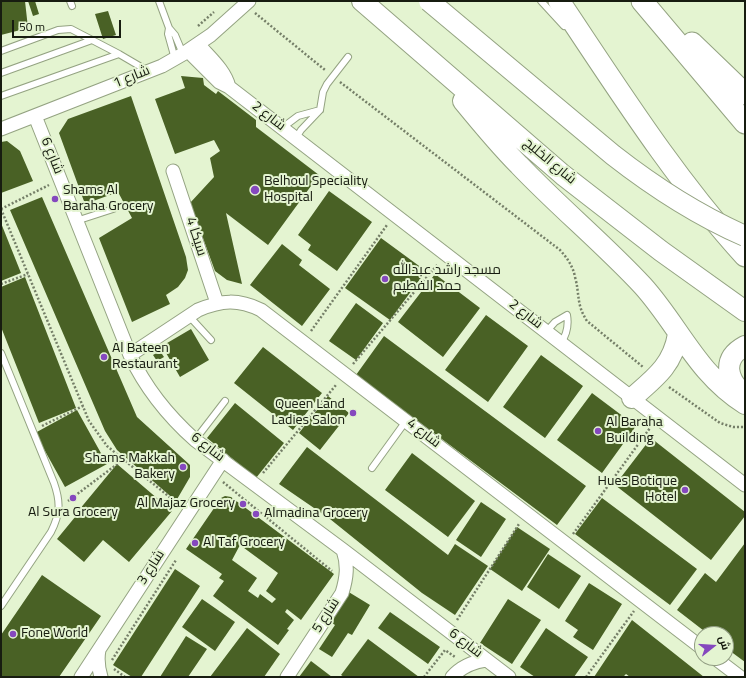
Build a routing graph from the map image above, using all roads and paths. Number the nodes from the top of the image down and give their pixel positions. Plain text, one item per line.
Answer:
1 (159, 1) edge
2 (362, 1) edge
3 (429, 1) edge
4 (541, 1) edge
5 (559, 1) edge
6 (642, 1) edge
7 (650, 1) edge
8 (247, 3) edge
9 (215, 11) dead end
10 (169, 28) junction
11 (193, 30) dead end
12 (569, 30) dead end
13 (574, 36) dead end
14 (92, 40) junction
15 (1, 51) edge
16 (186, 52) junction
17 (118, 54) junction
18 (348, 58) dead end
19 (600, 62) junction
20 (437, 66) junction
21 (149, 72) junction
22 (1, 73) edge
23 (332, 76) junction
24 (745, 94) edge
25 (1, 96) edge
26 (320, 110) junction
27 (34, 116) junction
28 (745, 123) edge
29 (282, 128) junction
30 (1, 129) edge
31 (296, 138) junction
32 (174, 170) dead end
33 (60, 180) junction
34 (1, 209) edge
35 (113, 209) dead end
36 (394, 215) junction
37 (76, 221) junction
38 (745, 236) edge
39 (745, 256) edge
40 (28, 274) junction
41 (1, 284) edge
42 (217, 303) junction
43 (745, 311) edge
44 (189, 316) junction
45 (546, 332) junction
46 (678, 334) junction
47 (211, 340) dead end
48 (303, 342) junction
49 (561, 343) junction
50 (745, 346) edge
51 (1, 353) edge
52 (130, 355) junction
53 (656, 378) junction
54 (745, 395) edge
55 (632, 398) junction
56 (225, 401) dead end
57 (745, 404) edge
58 (83, 406) junction
59 (658, 418) junction
60 (406, 421) junction
61 (745, 426) edge
62 (32, 431) junction
63 (195, 440) junction
64 (124, 459) junction
65 (223, 460) junction
66 (372, 468) dead end
67 (213, 474) junction
68 (745, 486) edge
69 (59, 508) junction
70 (188, 513) junction
71 (526, 513) junction
72 (566, 544) junction
73 (343, 550) junction
74 (177, 558) dead end
75 (346, 582) junction
76 (641, 601) junction
77 (1, 606) edge
78 (449, 632) junction
79 (694, 642) edge
80 (98, 650) junction
81 (486, 660) junction
82 (466, 665) junction
83 (108, 666) dead end
84 (722, 667) edge
85 (112, 668) dead end
86 (81, 677) edge
87 (101, 677) edge
88 (125, 677) edge
89 (287, 677) edge
90 (424, 677) edge
91 (452, 677) edge
92 (509, 677) edge
93 (586, 677) edge
94 (740, 677) edge

1 - 10 lane
2 - 20 main road, شارع الخليج
3 - 38 main road, bridge
4 - 12 lane
5 - 19 highway
6 - 28 highway
7 - 24 highway
8 - 16 street, شارع 1
8 - 23 path
9 - 11 path
10 - 16 lane
10 - 16 lane
13 - 19 lane
14 - 15 lane
14 - 17 lane
14 - 22 lane
16 - 21 street, شارع 1
16 - 29 street, شارع 2
17 - 21 lane
17 - 25 lane
18 - 23 lane
19 - 39 highway
20 - 43 main road, شارع الخليج
20 - 46 main road
21 - 27 street, شارع 1
23 - 26 lane
23 - 53 path
26 - 29 lane
26 - 31 lane
27 - 30 street, شارع 1
27 - 33 street, شارع 6
29 - 31 street, شارع 2
31 - 36 street, شارع 2
32 - 42 street, 4 سيكا
33 - 34 path
33 - 37 street, شارع 6
34 - 40 path
35 - 37 lane
36 - 45 street, شارع 2
36 - 48 path
37 - 52 street, شارع 6
40 - 41 path
40 - 58 path
42 - 44 street, شارع 4
42 - 48 street, شارع 4
44 - 47 lane
44 - 52 street, شارع 4
45 - 49 street, شارع 2
45 - 49 lane
46 - 53 main road
46 - 57 main road
48 - 60 street, شارع 4
49 - 55 street, شارع 2
50 - 54 main road
51 - 62 lane
52 - 63 street, شارع 6
53 - 55 main road
53 - 61 path
55 - 59 street, شارع 2
56 - 63 lane
58 - 62 path
58 - 64 path
59 - 68 street, شارع 2
59 - 72 path
60 - 66 lane
60 - 71 street, شارع 4
62 - 69 lane
63 - 65 street, شارع 6
64 - 69 path
64 - 70 path
65 - 67 street, شارع 3
65 - 73 street, شارع 6
67 - 70 street, شارع 3
67 - 75 path
69 - 77 lane
70 - 80 street, شارع 3
71 - 72 street, شارع 4
71 - 78 path
72 - 76 street, شارع 4
73 - 75 street, شارع 5
73 - 78 street, شارع 6
74 - 83 path
75 - 89 street, شارع 5
76 - 79 street, شارع 4
76 - 93 path
78 - 81 street, شارع 6
80 - 86 street, شارع 3
80 - 87 street
81 - 82 street
81 - 92 street, شارع 6
82 - 90 path
82 - 91 street
84 - 94 street
85 - 88 path

